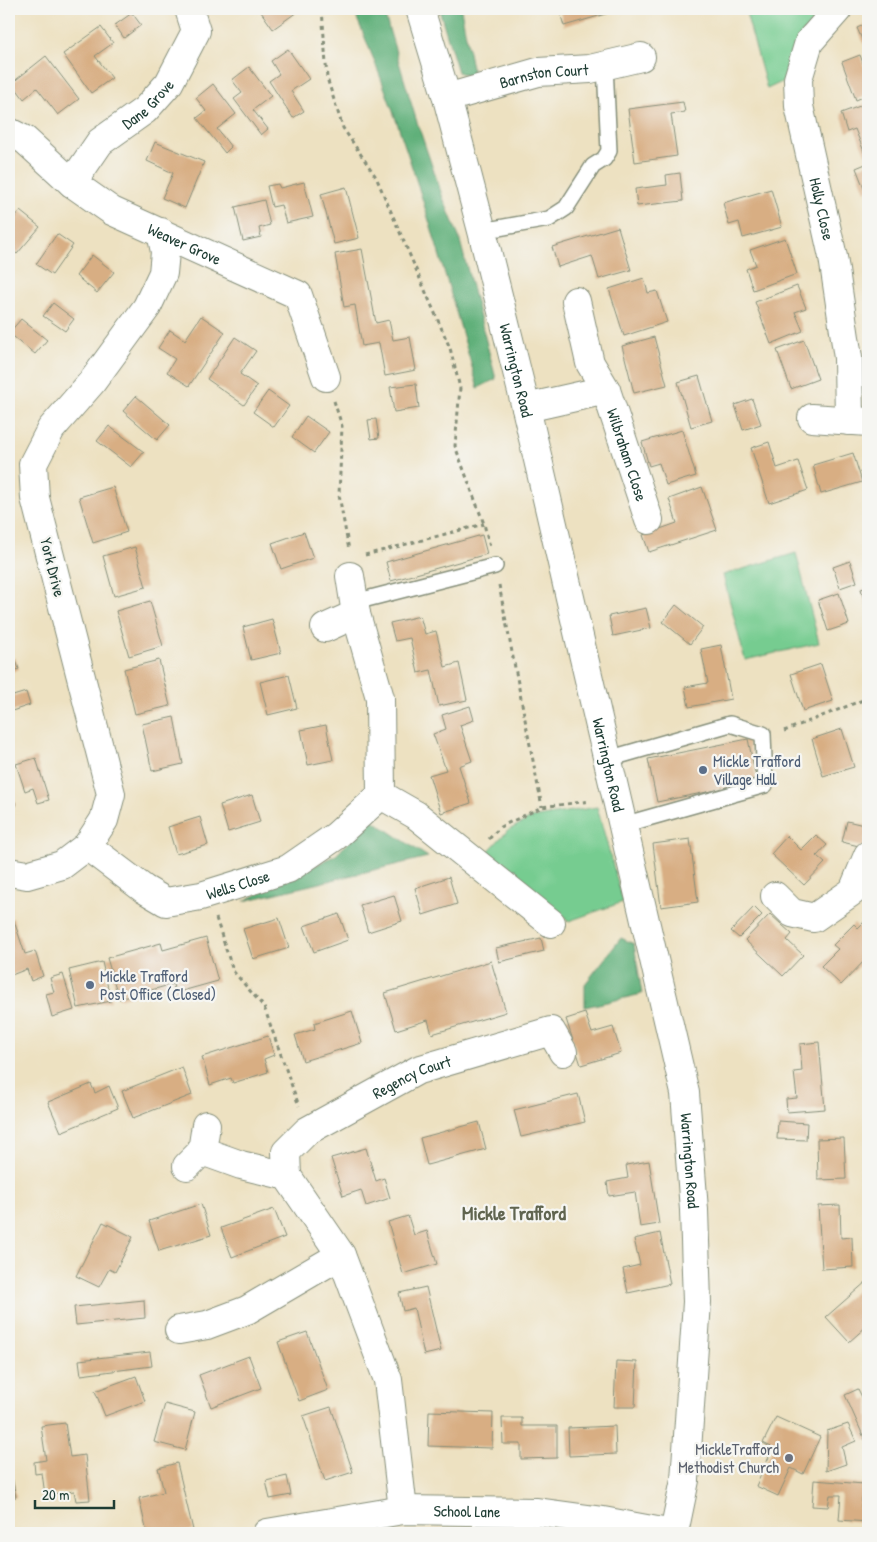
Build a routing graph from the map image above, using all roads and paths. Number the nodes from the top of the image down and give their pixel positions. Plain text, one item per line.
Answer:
1 (189, 9) edge
2 (322, 9) edge
3 (420, 9) edge
4 (838, 9) edge
5 (641, 57) dead end
6 (605, 65) junction
7 (447, 98) junction
8 (9, 132) edge
9 (72, 183) junction
10 (482, 231) junction
11 (161, 232) junction
12 (576, 301) dead end
13 (326, 376) joint
14 (606, 390) junction
15 (526, 408) junction
16 (812, 418) dead end
17 (859, 421) edge
18 (649, 520) dead end
19 (484, 524) junction
20 (354, 563) junction
21 (495, 566) junction
22 (356, 608) junction
23 (325, 628) dead end
24 (868, 698) edge
25 (763, 734) junction
26 (608, 759) junction
27 (381, 795) junction
28 (617, 797) junction
29 (542, 807) junction
30 (623, 825) junction
31 (87, 846) junction
32 (868, 855) edge
33 (471, 858) junction
34 (9, 872) edge
35 (209, 894) junction
36 (775, 896) dead end
37 (551, 924) dead end
38 (564, 1052) dead end
39 (307, 1130) junction
40 (198, 1147) dead end
41 (287, 1176) junction
42 (341, 1255) junction
43 (179, 1330) dead end
44 (403, 1510) junction
45 (266, 1533) edge
46 (668, 1533) edge
47 (674, 1533) edge

1 - 9 street, Dane Grove
2 - 19 path
3 - 7 street, Warrington Road
4 - 17 street, Holly Close
5 - 6 street, Barnston Court
6 - 7 street, Barnston Court
6 - 10 lane
7 - 10 street, Warrington Road
8 - 9 street, Weaver Grove
9 - 11 street, Weaver Grove
10 - 15 street, Warrington Road
11 - 13 street, Weaver Grove
11 - 31 street, York Drive
12 - 14 street, Wilbraham Close
13 - 20 path
14 - 15 street, Wilbraham Close
14 - 18 street, Wilbraham Close
15 - 26 street, Warrington Road
16 - 17 street, Holly Close
19 - 20 path
19 - 21 path
20 - 22 street
21 - 22 lane
21 - 29 path
22 - 23 street
22 - 27 street
24 - 25 path
25 - 26 lane
25 - 30 lane
26 - 28 street, Warrington Road
27 - 33 street
27 - 35 street, Wells Close
28 - 29 path
28 - 30 street, Warrington Road
29 - 33 path
30 - 47 street, Warrington Road
31 - 34 street, York Drive
31 - 35 street, Wells Close
32 - 36 street
33 - 37 street
35 - 39 path
38 - 39 street, Regency Court
39 - 41 street, Regency Court
40 - 41 street
41 - 42 street
42 - 43 street
42 - 44 street
44 - 45 street, School Lane
44 - 46 street, School Lane

